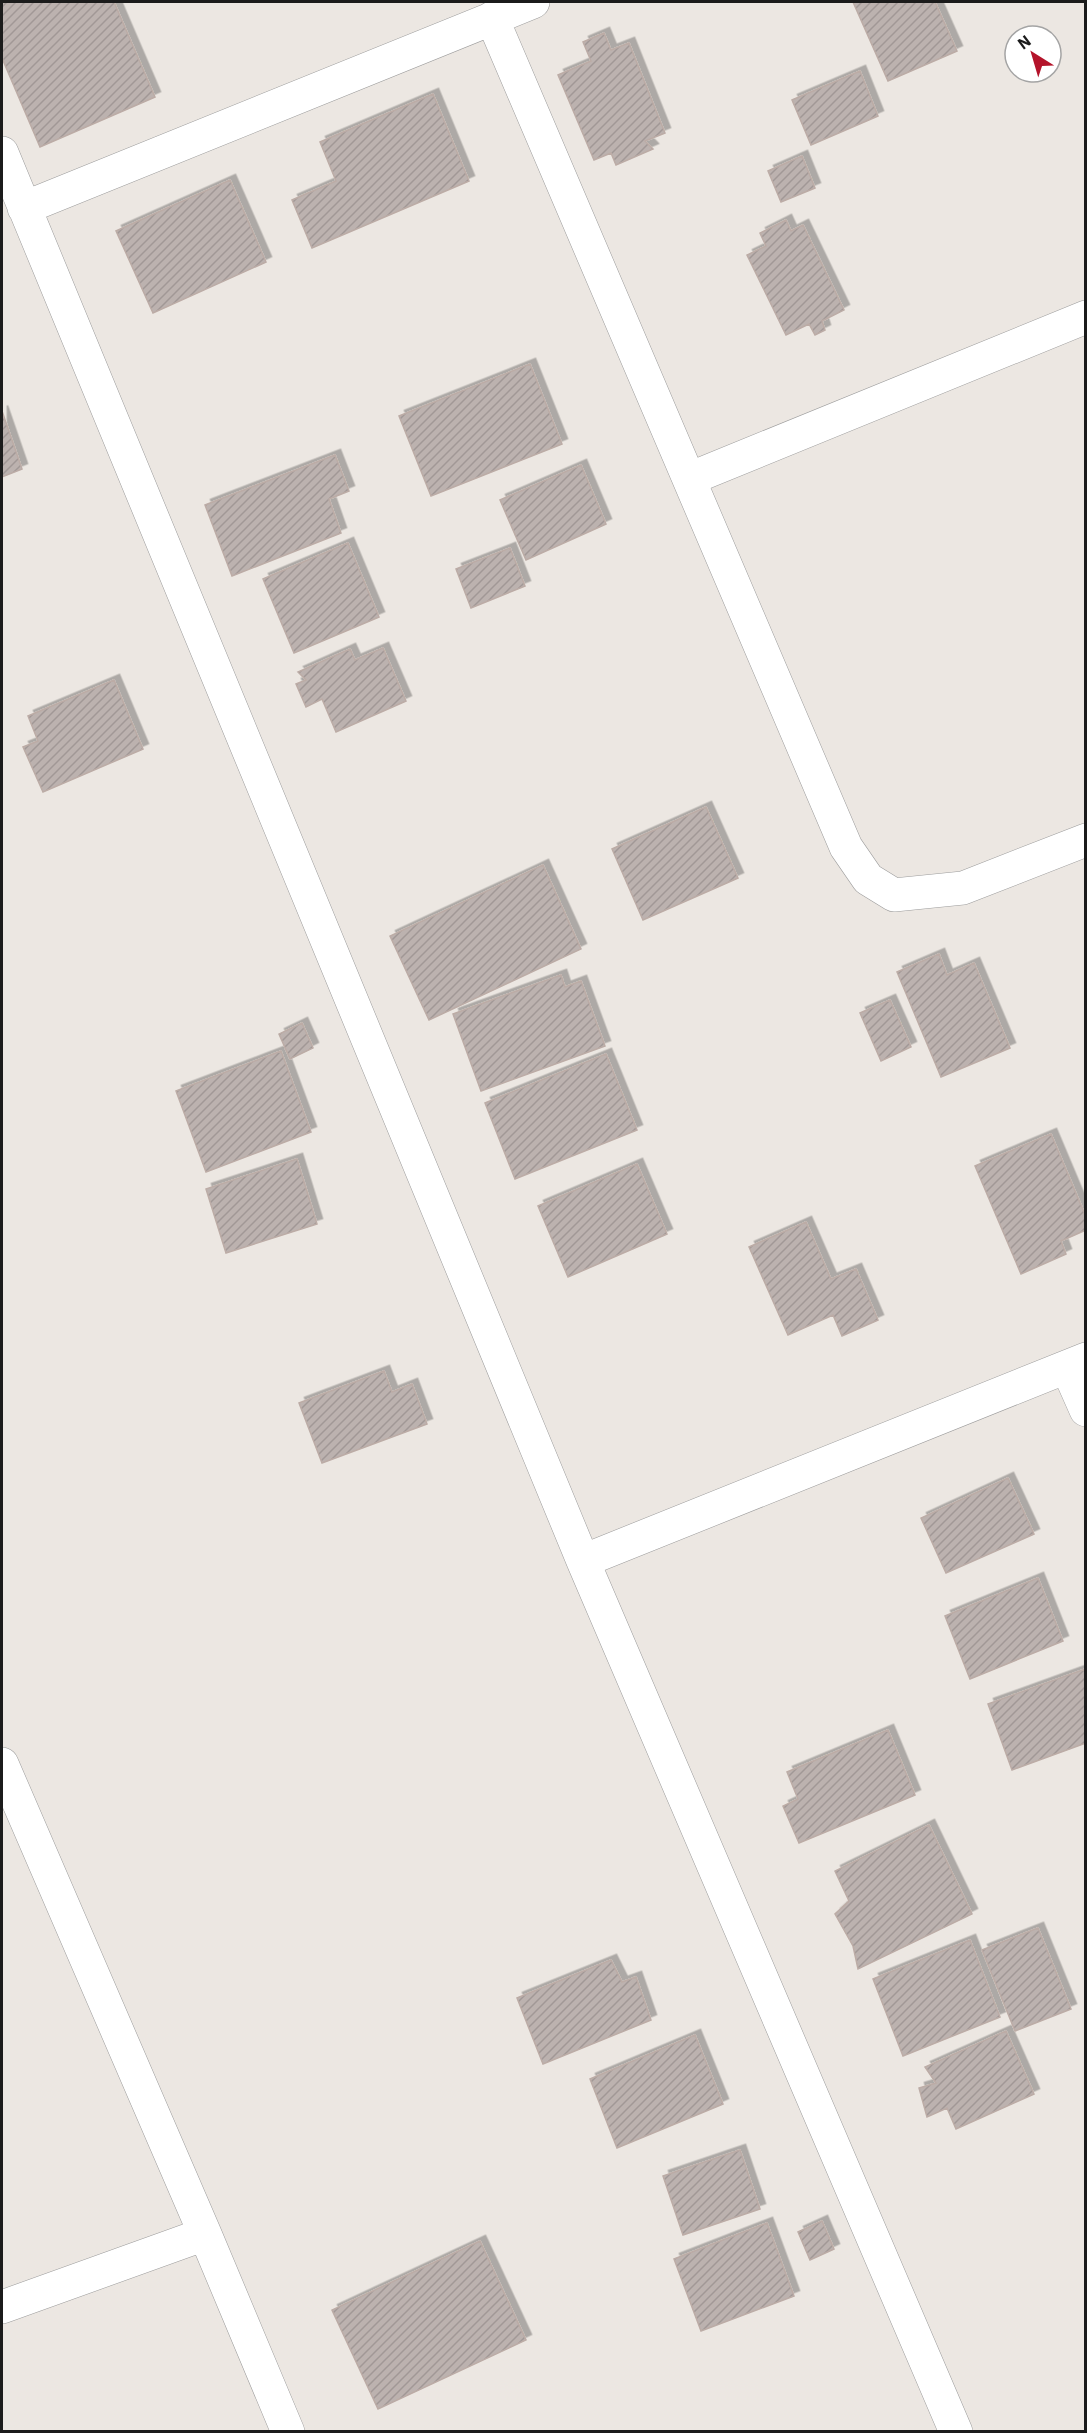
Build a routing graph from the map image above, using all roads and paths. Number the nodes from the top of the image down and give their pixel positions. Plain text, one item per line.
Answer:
1 (533, 2) edge
2 (492, 18) junction
3 (2, 153) edge
4 (24, 208) junction
5 (1086, 317) edge
6 (689, 479) junction
7 (1086, 840) edge
8 (1076, 1363) edge
9 (1086, 1410) edge
10 (583, 1561) junction
11 (2, 1764) edge
12 (205, 2234) junction
13 (2, 2307) edge
14 (288, 2432) edge
15 (956, 2432) edge

1 - 2 street
2 - 4 street
2 - 6 street
3 - 4 street
4 - 10 street
5 - 6 street
6 - 7 street
8 - 9 street
8 - 10 street
10 - 15 street
11 - 12 street
12 - 13 street
12 - 14 street

